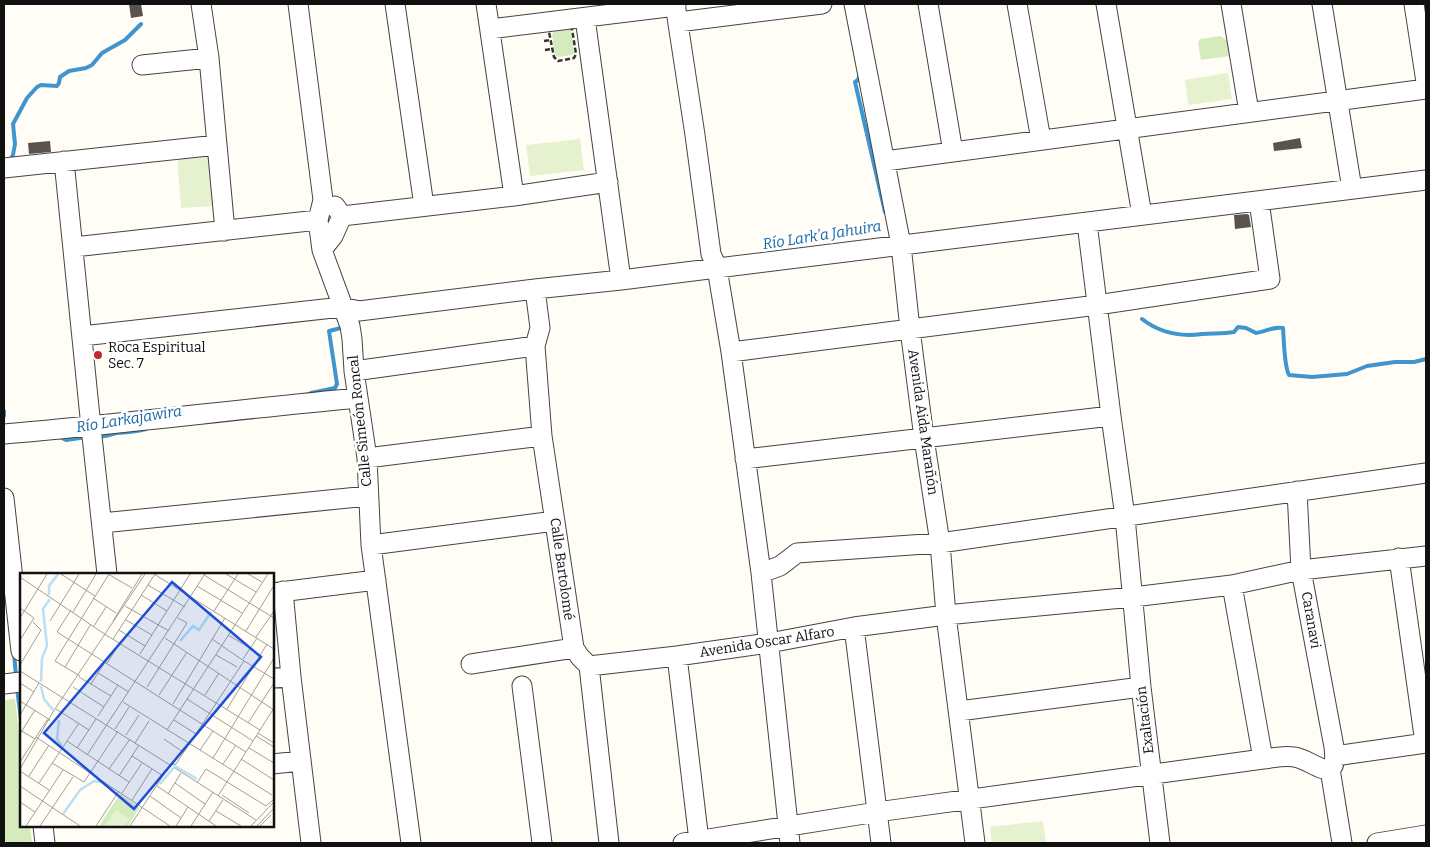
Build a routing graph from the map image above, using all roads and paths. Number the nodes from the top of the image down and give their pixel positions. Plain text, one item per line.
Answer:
1 (201, 4) edge
2 (298, 4) edge
3 (395, 4) edge
4 (486, 4) edge
5 (822, 4) edge
6 (854, 4) edge
7 (928, 4) edge
8 (1017, 4) edge
9 (1106, 4) edge
10 (1232, 4) edge
11 (1322, 4) edge
12 (1414, 4) edge
13 (676, 11) edge
14 (585, 18) junction
15 (490, 29) junction
16 (551, 40) junction
17 (544, 41) dead end
18 (552, 49) junction
19 (545, 50) dead end
20 (209, 58) junction
21 (142, 65) dead end
22 (1426, 82) edge
23 (1426, 89) edge
24 (1338, 101) junction
25 (1249, 112) junction
26 (1127, 129) junction
27 (1041, 140) junction
28 (217, 145) junction
29 (953, 152) junction
30 (885, 160) junction
31 (64, 161) junction
32 (4, 168) edge
33 (1426, 180) edge
34 (608, 182) junction
35 (1352, 189) junction
36 (514, 196) junction
37 (323, 200) junction
38 (1259, 201) junction
39 (424, 206) junction
40 (1142, 215) junction
41 (342, 216) junction
42 (318, 220) junction
43 (1087, 223) junction
44 (225, 231) junction
45 (901, 245) junction
46 (74, 247) junction
47 (322, 250) junction
48 (717, 268) junction
49 (621, 280) junction
50 (536, 289) junction
51 (1097, 305) junction
52 (342, 307) junction
53 (910, 329) junction
54 (82, 336) junction
55 (535, 346) junction
56 (731, 352) junction
57 (354, 371) junction
58 (358, 398) junction
59 (1111, 416) junction
60 (91, 427) junction
61 (4, 434) edge
62 (542, 436) junction
63 (924, 438) junction
64 (367, 458) junction
65 (745, 459) junction
66 (1426, 473) edge
67 (1297, 491) junction
68 (368, 496) junction
69 (4, 498) edge
70 (1125, 517) junction
71 (555, 521) junction
72 (102, 523) junction
73 (940, 543) junction
74 (371, 545) junction
75 (1426, 556) edge
76 (1399, 558) junction
77 (1302, 570) junction
78 (107, 573) edge
79 (761, 573) junction
80 (376, 580) junction
81 (1232, 585) junction
82 (278, 592) edge
83 (1133, 597) junction
84 (946, 615) junction
85 (854, 627) junction
86 (20, 642) edge
87 (769, 643) junction
88 (574, 648) junction
89 (677, 656) junction
90 (471, 664) dead end
91 (589, 666) junction
92 (282, 678) edge
93 (20, 682) edge
94 (4, 684) edge
95 (522, 686) dead end
96 (1141, 687) junction
97 (959, 711) junction
98 (1426, 743) edge
99 (1333, 757) junction
100 (1263, 759) junction
101 (301, 761) junction
102 (274, 764) edge
103 (1152, 774) junction
104 (970, 800) junction
105 (877, 812) junction
106 (43, 827) edge
107 (788, 834) edge
108 (1426, 835) edge
109 (691, 842) edge
110 (45, 843) edge
111 (311, 843) edge
112 (410, 843) edge
113 (542, 843) edge
114 (609, 843) edge
115 (881, 843) edge
116 (975, 843) edge
117 (1160, 843) edge
118 (1342, 843) edge
119 (1377, 843) edge

1 - 20 street
2 - 37 street, Calle Simeón Roncal
3 - 39 street
4 - 15 street
5 - 13 street
6 - 30 street, Avenida Aida Marañón
7 - 29 street
8 - 27 street
9 - 26 street
10 - 25 street
11 - 24 street
12 - 22 street
13 - 14 street
13 - 48 street
14 - 15 street
14 - 34 street
15 - 36 street
16 - 17 path
16 - 18 path
16 - 18 path
18 - 19 path
20 - 21 street
20 - 28 street
23 - 24 street
24 - 25 street
24 - 35 street
25 - 26 street
26 - 27 street
26 - 40 street
27 - 29 street
28 - 31 street
28 - 44 street
29 - 30 street
30 - 45 street, Avenida Aida Marañón
31 - 32 street
31 - 46 street
33 - 35 street
34 - 36 street
34 - 49 street
35 - 38 street
36 - 39 street
37 - 41 street
37 - 42 street, Calle Simeón Roncal
38 - 40 street
38 - 51 street
39 - 41 street
40 - 43 street
41 - 47 street
42 - 44 street
42 - 47 street, Calle Simeón Roncal
43 - 45 street
43 - 51 street, Exaltación
44 - 46 street
45 - 48 street
45 - 53 street, Avenida Aida Marañón
46 - 54 street
47 - 52 street, Calle Simeón Roncal
48 - 49 street
48 - 56 street
49 - 50 street
50 - 52 street
50 - 55 street, Calle Bartolomé
51 - 53 street
51 - 59 street, Exaltación
52 - 54 street
52 - 57 street, Calle Simeón Roncal
53 - 56 street
53 - 63 street, Avenida Aida Marañón
54 - 60 street
55 - 57 street
55 - 62 street, Calle Bartolomé
56 - 65 street
57 - 58 street, Calle Simeón Roncal
58 - 60 street
58 - 64 street, Calle Simeón Roncal
59 - 63 street
59 - 70 street, Exaltación
60 - 61 street
60 - 72 street
62 - 64 street
62 - 71 street, Calle Bartolomé
63 - 65 street
63 - 73 street, Avenida Aida Marañón
64 - 68 street, Calle Simeón Roncal
65 - 79 street
66 - 67 street
67 - 70 street
67 - 77 street, Caranavi
68 - 72 street
68 - 74 street, Calle Simeón Roncal
69 - 86 street
70 - 73 street
70 - 83 street, Exaltación
71 - 74 street
71 - 88 street, Calle Bartolomé
72 - 78 street
73 - 79 street
73 - 84 street, Avenida Aida Marañón
74 - 80 street, Calle Simeón Roncal
75 - 76 street, Avenida Oscar Alfaro
76 - 77 street, Avenida Oscar Alfaro
76 - 98 street
77 - 81 street, Avenida Oscar Alfaro
77 - 99 street, Caranavi
79 - 87 street
80 - 82 street
80 - 112 street, Calle Simeón Roncal
81 - 83 street, Avenida Oscar Alfaro
81 - 100 street
82 - 92 street
83 - 84 street, Avenida Oscar Alfaro
83 - 96 street, Exaltación
84 - 85 street, Avenida Oscar Alfaro
84 - 97 street, Avenida Aida Marañón
85 - 87 street, Avenida Oscar Alfaro
85 - 105 street
87 - 89 street, Avenida Oscar Alfaro
87 - 107 street
88 - 90 street
88 - 91 street
89 - 91 street, Avenida Oscar Alfaro
89 - 109 street
91 - 114 street
92 - 101 street
93 - 94 street
95 - 113 street
96 - 97 street
96 - 103 street, Exaltación
97 - 104 street, Avenida Aida Marañón
98 - 99 street
99 - 100 street
99 - 118 street, Caranavi
100 - 103 street
101 - 102 street
101 - 111 street
103 - 104 street
103 - 117 street, Exaltación
104 - 105 street
104 - 116 street, Avenida Aida Marañón
105 - 107 street
105 - 115 street
106 - 110 street
107 - 109 street
108 - 119 street

